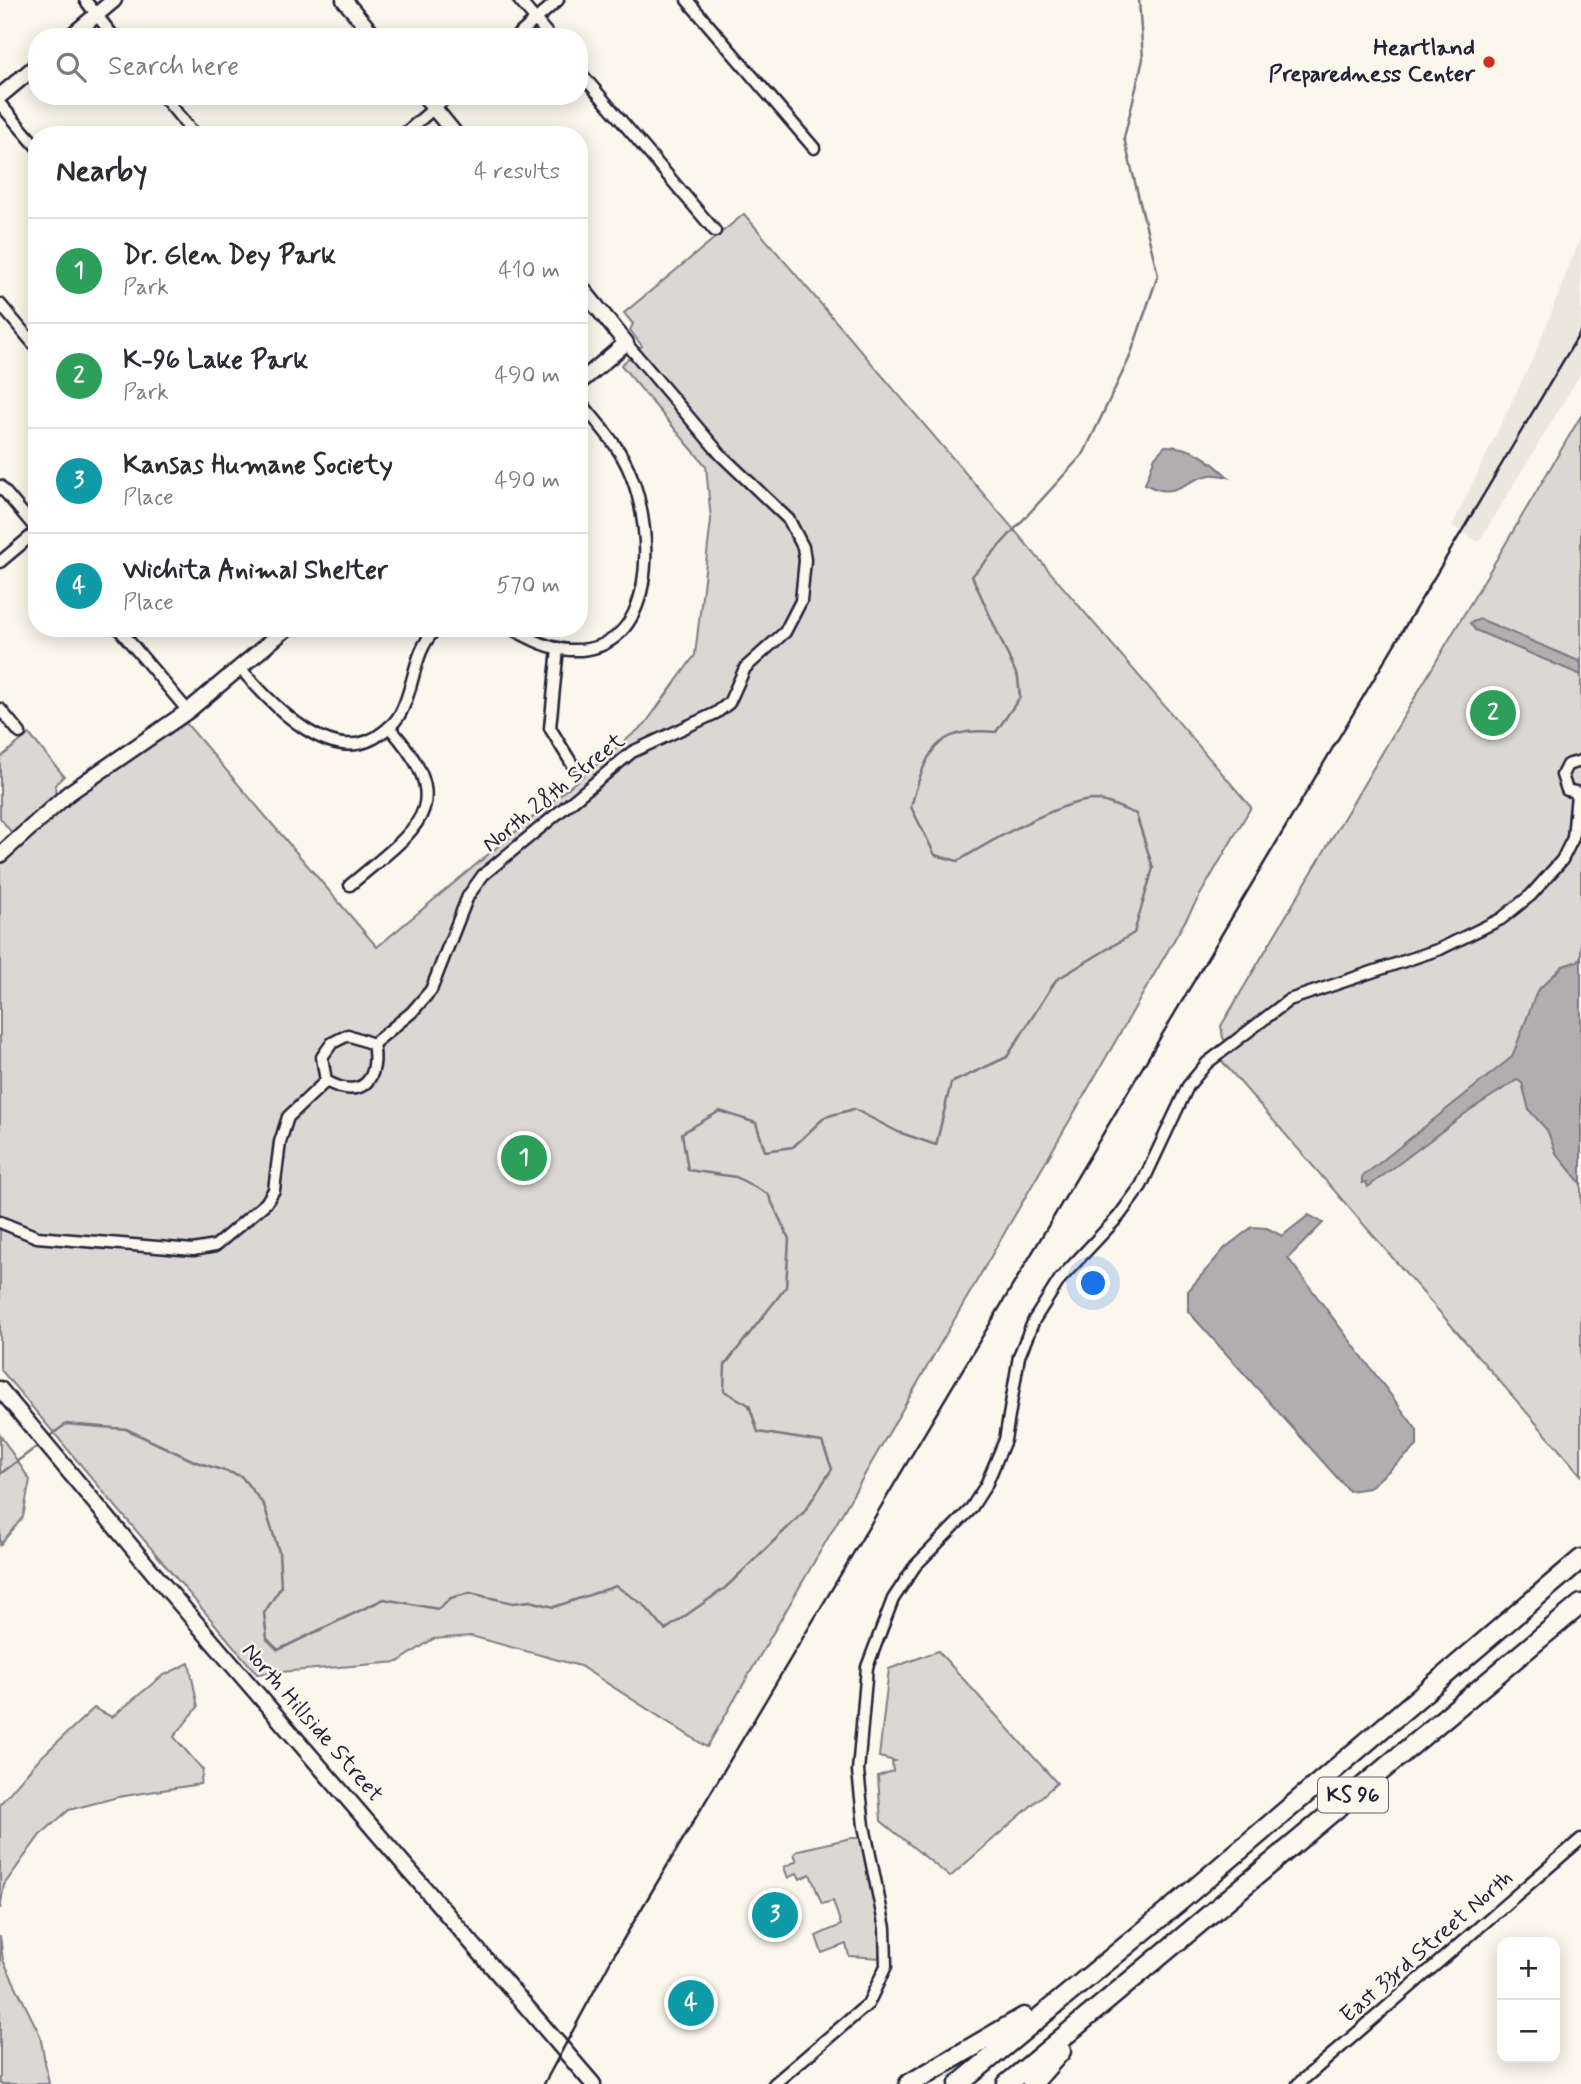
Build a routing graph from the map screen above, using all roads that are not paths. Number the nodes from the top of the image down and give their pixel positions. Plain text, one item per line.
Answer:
1 (85, 0) edge
2 (114, 0) edge
3 (344, 0) edge
4 (519, 0) edge
5 (558, 0) edge
6 (687, 0) edge
7 (96, 15) junction
8 (536, 20) junction
9 (81, 28) edge
10 (107, 28) edge
11 (367, 28) edge
12 (527, 28) edge
13 (543, 28) edge
14 (28, 73) edge
15 (588, 82) edge
16 (0, 96) edge
17 (0, 104) edge
18 (170, 105) edge
19 (431, 105) edge
20 (438, 105) edge
21 (434, 109) junction
22 (188, 126) edge
23 (414, 126) edge
24 (448, 126) edge
25 (28, 137) edge
26 (814, 148) dead end
27 (716, 231) dead end
28 (588, 296) edge
29 (0, 304) edge
30 (28, 337) edge
31 (626, 343) junction
32 (588, 375) edge
33 (588, 411) edge
34 (0, 486) edge
35 (28, 520) edge
36 (28, 539) edge
37 (0, 562) edge
38 (126, 637) edge
39 (276, 637) edge
40 (431, 637) edge
41 (526, 637) edge
42 (558, 648) junction
43 (240, 668) junction
44 (0, 709) edge
45 (188, 711) junction
46 (389, 727) junction
47 (20, 733) dead end
48 (1581, 761) edge
49 (572, 764) dead end
50 (1579, 794) edge
51 (0, 855) edge
52 (350, 885) dead end
53 (373, 1044) junction
54 (327, 1081) junction
55 (0, 1222) edge
56 (0, 1389) edge
57 (1581, 1559) edge
58 (1581, 1604) edge
59 (1581, 1839) edge
60 (1179, 1902) junction
61 (1125, 1986) junction
62 (593, 2084) edge
63 (774, 2084) edge
64 (909, 2084) edge
65 (959, 2084) edge
66 (1007, 2084) edge
67 (1032, 2084) edge
68 (1298, 2084) edge

1 - 7 street
2 - 7 main road
3 - 11 main road
4 - 8 street
5 - 8 street
6 - 26 street
7 - 9 main road
7 - 10 street
8 - 12 street
8 - 13 street
14 - 16 main road
15 - 27 street
17 - 25 street
18 - 22 street
19 - 21 main road
20 - 21 street
21 - 23 street
21 - 24 main road
28 - 31 main road
29 - 30 street
31 - 32 main road
31 - 53 street, North 28th Street
33 - 42 street
34 - 35 street
36 - 37 street
38 - 45 street
39 - 43 main road
40 - 46 street
41 - 42 street
42 - 49 street
43 - 45 main road
43 - 46 street
44 - 47 street
45 - 51 main road
46 - 52 street
48 - 50 street
50 - 63 street
53 - 54 street
53 - 54 street
54 - 55 street
56 - 62 main road, North Hillside Street
57 - 60 highway, KS 96
58 - 61 highway, KS 96
59 - 68 street, East 33rd Street North
60 - 64 highway
60 - 65 highway, KS 96
61 - 66 highway, KS 96
61 - 67 highway

